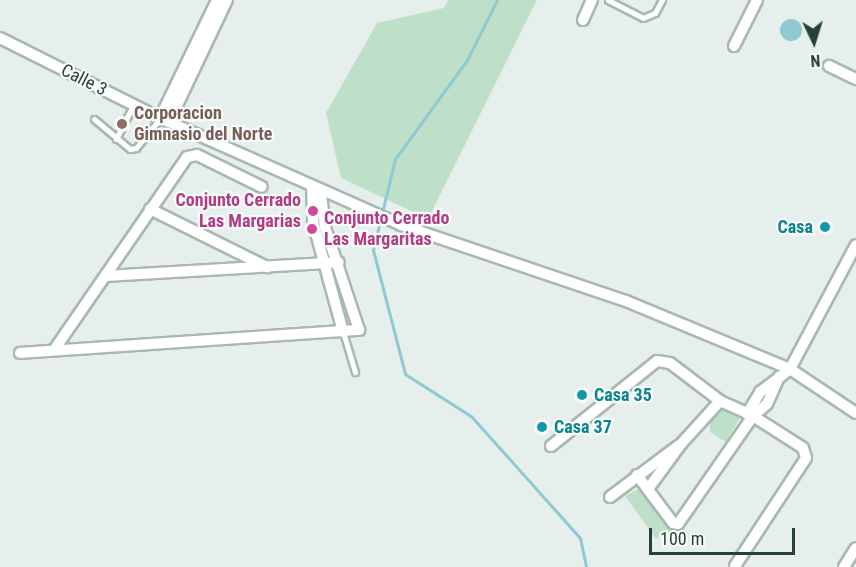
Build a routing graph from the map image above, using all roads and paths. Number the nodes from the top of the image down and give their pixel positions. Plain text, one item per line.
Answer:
1 (217, 0) edge
2 (227, 0) edge
3 (592, 0) edge
4 (608, 0) edge
5 (662, 0) edge
6 (757, 0) edge
7 (583, 20) dead end
8 (0, 38) edge
9 (734, 46) dead end
10 (829, 66) dead end
11 (856, 79) edge
12 (133, 105) junction
13 (94, 119) dead end
14 (165, 120) junction
15 (116, 139) junction
16 (262, 187) dead end
17 (316, 188) junction
18 (150, 209) junction
19 (856, 245) edge
20 (339, 262) junction
21 (322, 264) junction
22 (270, 268) junction
23 (106, 276) junction
24 (343, 332) junction
25 (54, 350) junction
26 (20, 353) dead end
27 (789, 369) junction
28 (355, 372) dead end
29 (720, 401) junction
30 (856, 413) edge
31 (750, 415) junction
32 (681, 444) junction
33 (551, 446) dead end
34 (637, 475) junction
35 (648, 489) junction
36 (610, 497) dead end
37 (856, 548) edge
38 (735, 566) edge
39 (844, 567) edge

1 - 14 street
2 - 14 street
3 - 7 street
4 - 5 lane
6 - 9 street
8 - 12 street, Calle 3
10 - 11 street
12 - 14 street, Calle 3
12 - 15 lane
13 - 15 lane
14 - 15 lane
14 - 17 street, Calle 3
16 - 18 street
17 - 20 street
17 - 21 street
17 - 27 street, Calle 3
18 - 22 street
18 - 23 street
19 - 27 street
20 - 21 street
20 - 24 street
21 - 22 street
21 - 24 street
22 - 23 street
23 - 25 street
24 - 25 street
24 - 28 lane
25 - 26 street
27 - 30 street, Calle 3
27 - 31 street
29 - 31 street
29 - 32 street
29 - 33 street
31 - 35 street
31 - 38 street
32 - 34 street
32 - 35 street
34 - 35 street
34 - 36 street
37 - 39 street

